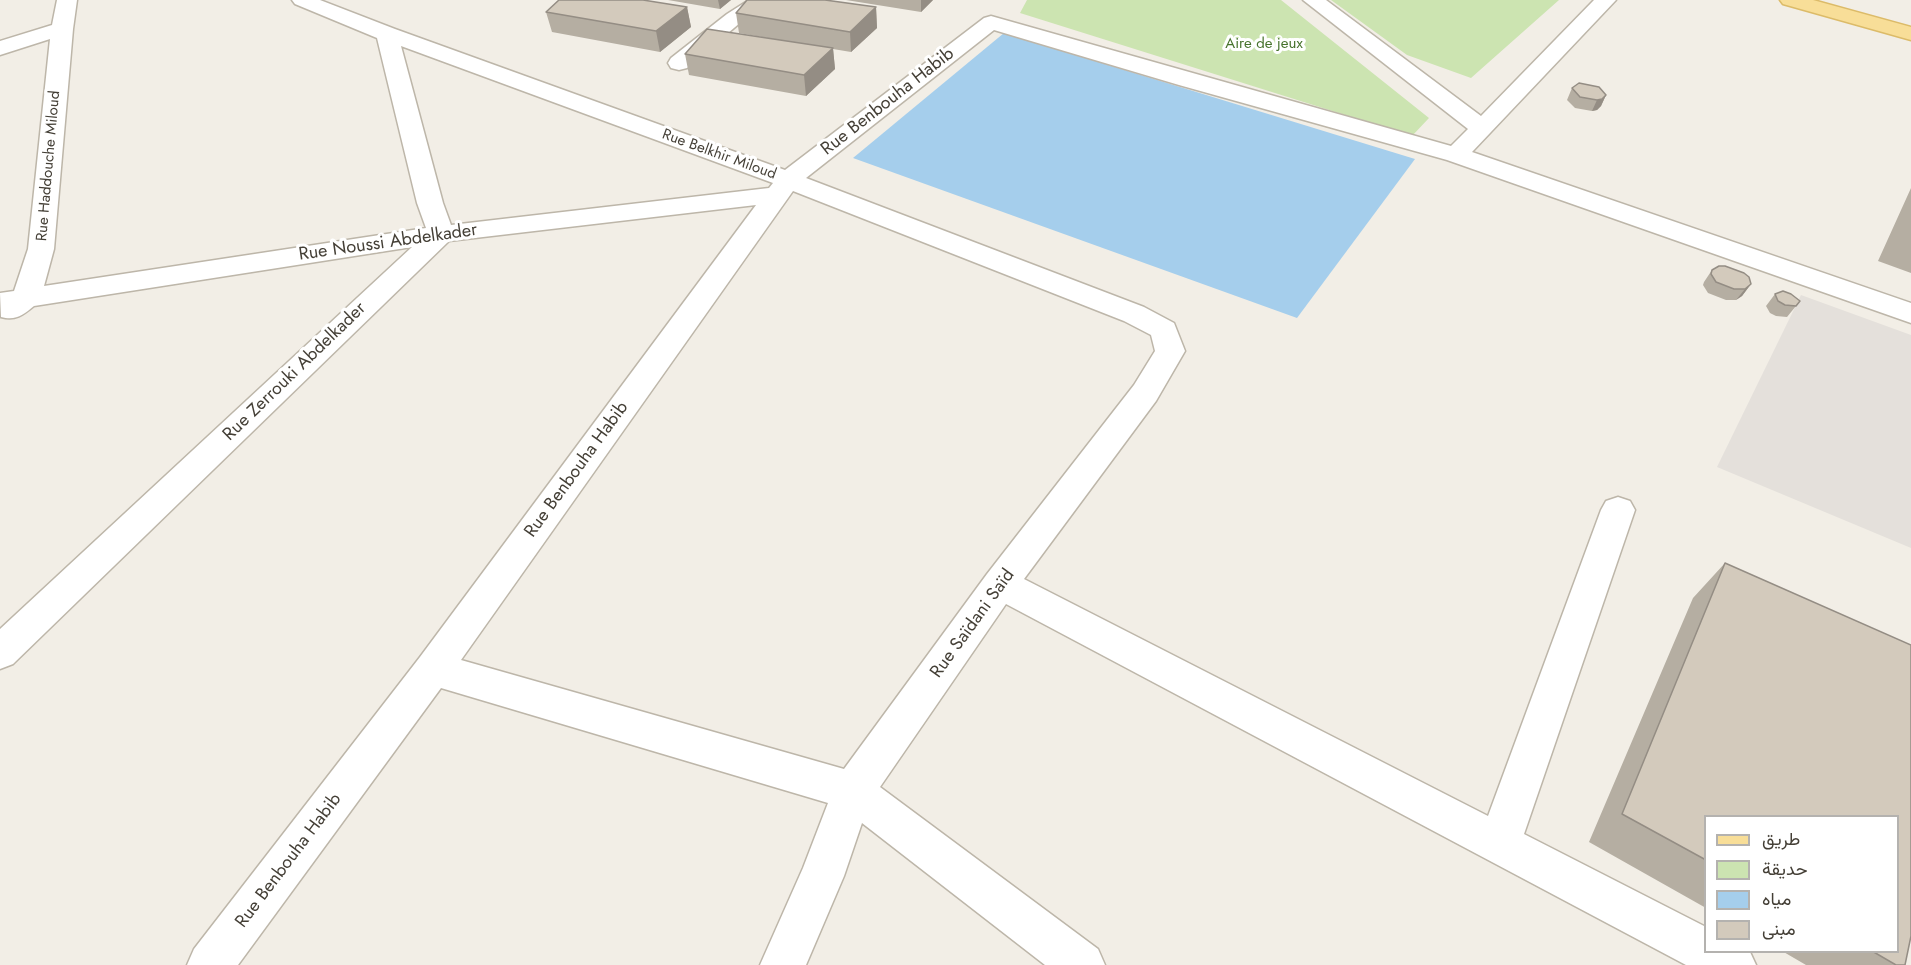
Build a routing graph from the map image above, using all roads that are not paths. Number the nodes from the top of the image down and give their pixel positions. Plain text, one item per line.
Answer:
1 (67, 0) edge
2 (302, 0) edge
3 (764, 0) edge
4 (1313, 0) edge
5 (1606, 0) edge
6 (1790, 0) edge
7 (62, 29) junction
8 (387, 34) junction
9 (1911, 34) edge
10 (0, 48) edge
11 (678, 63) dead end
12 (1481, 127) junction
13 (1456, 155) junction
14 (782, 188) junction
15 (441, 234) junction
16 (26, 298) junction
17 (0, 302) edge
18 (1911, 313) edge
19 (1134, 314) joint
20 (0, 318) edge
21 (1618, 510) dead end
22 (1000, 584) junction
23 (0, 653) edge
24 (433, 669) junction
25 (853, 791) junction
26 (1500, 842) junction
27 (1704, 950) edge
28 (1710, 953) edge
29 (210, 965) edge
30 (783, 965) edge
31 (1082, 965) edge
32 (1732, 965) edge

1 - 7 street, Rue Haddouche Miloud
2 - 8 street, Rue Belkhir Miloud
3 - 11 street
4 - 12 street
5 - 12 street
6 - 9 main road
7 - 10 street
7 - 16 street, Rue Haddouche Miloud
8 - 14 street, Rue Belkhir Miloud
8 - 15 street
12 - 13 street
13 - 14 street, Rue Benbouha Habib
13 - 18 street
14 - 15 street, Rue Noussi Abdelkader
14 - 19 street, Rue Belkhir Miloud
14 - 24 street, Rue Benbouha Habib
15 - 16 street, Rue Noussi Abdelkader
15 - 23 street, Rue Zerrouki Abdelkader
16 - 17 street, Rue Noussi Abdelkader
16 - 20 street
19 - 22 street, Rue Saïdani Saïd
21 - 26 street
22 - 25 street, Rue Saïdani Saïd
22 - 26 street
24 - 25 street
24 - 29 street, Rue Benbouha Habib
25 - 30 street, Rue Saïdani Saïd
25 - 31 street
26 - 27 street
28 - 32 street

